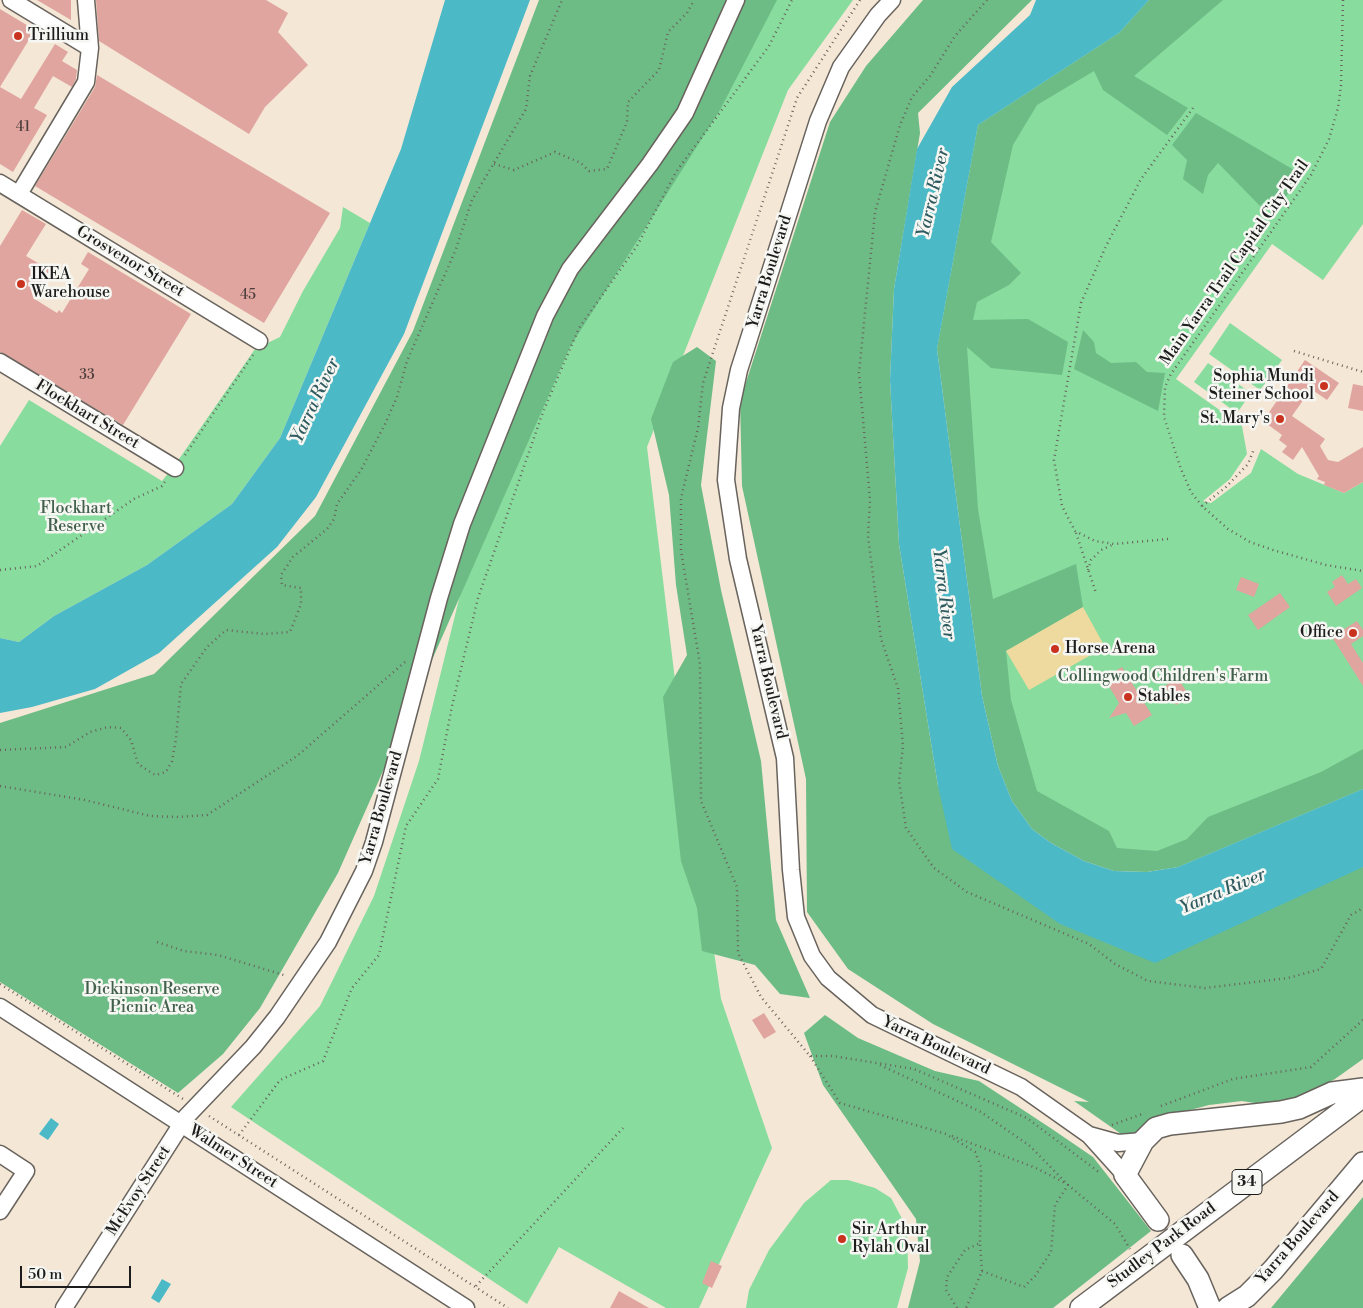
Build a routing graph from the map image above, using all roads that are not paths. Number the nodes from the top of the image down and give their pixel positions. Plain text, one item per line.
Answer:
1 (11, 0) edge
2 (86, 0) edge
3 (736, 0) edge
4 (892, 0) edge
5 (90, 48) junction
6 (0, 183) edge
7 (19, 194) junction
8 (259, 341) road end
9 (0, 362) edge
10 (175, 468) road end
11 (0, 1007) edge
12 (1363, 1089) edge
13 (1363, 1096) edge
14 (182, 1124) junction
15 (1089, 1135) junction
16 (1144, 1141) junction
17 (0, 1154) edge
18 (1363, 1163) edge
19 (1125, 1175) junction
20 (0, 1211) edge
21 (1158, 1220) dead end
22 (1182, 1255) dead end
23 (64, 1308) edge
24 (466, 1308) edge
25 (1082, 1308) edge
26 (1210, 1308) edge
27 (1228, 1308) edge

1 - 5 street
2 - 5 street
3 - 14 street, Yarra Boulevard
4 - 15 street, Yarra Boulevard
5 - 7 street
6 - 7 street, Grosvenor Street
7 - 8 street, Grosvenor Street
9 - 10 street, Flockhart Street
11 - 14 street, Walmer Street
12 - 16 main road
13 - 25 main road, Studley Park Road / 34
14 - 23 street, McEvoy Street
14 - 24 street, Walmer Street
15 - 16 street
15 - 19 street, Yarra Boulevard
16 - 19 main road
17 - 20 street
18 - 27 main road, Yarra Boulevard
19 - 21 main road, Yarra Boulevard
22 - 26 main road

